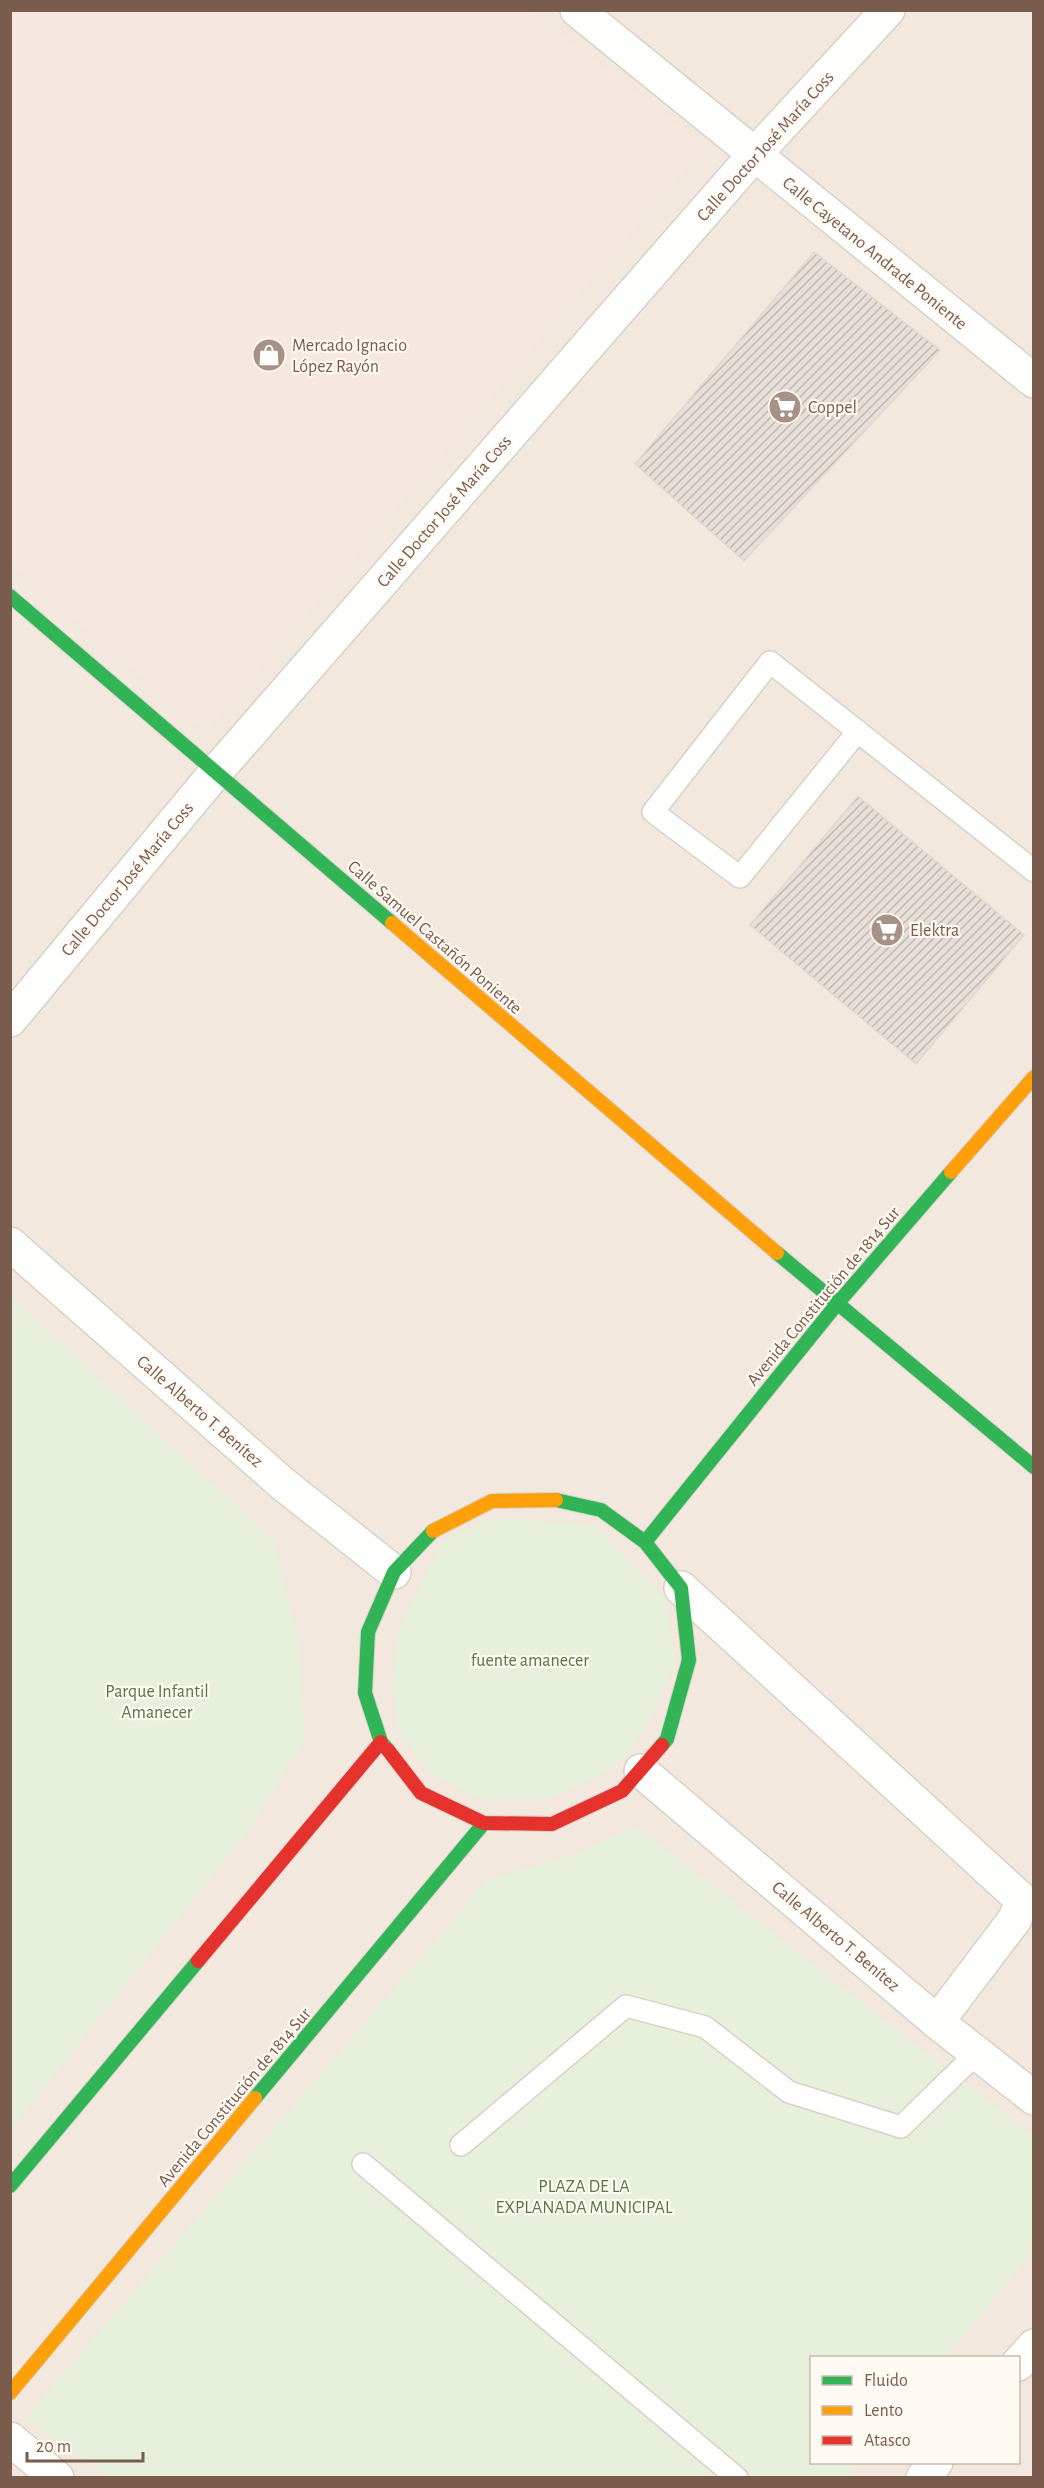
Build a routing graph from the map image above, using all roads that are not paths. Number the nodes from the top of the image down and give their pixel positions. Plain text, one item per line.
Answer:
1 (577, 10) edge
2 (888, 10) edge
3 (754, 155) junction
4 (1034, 381) edge
5 (10, 596) edge
6 (858, 731) junction
7 (215, 773) junction
8 (1034, 871) edge
9 (10, 1020) edge
10 (1034, 1077) edge
11 (10, 1244) edge
12 (837, 1304) junction
13 (1034, 1467) edge
14 (645, 1542) junction
15 (394, 1572) junction
16 (681, 1588) junction
17 (381, 1742) junction
18 (640, 1771) junction
19 (484, 1823) junction
20 (937, 2022) junction
21 (977, 2053) junction
22 (1034, 2098) edge
23 (461, 2145) dead end
24 (363, 2164) dead end
25 (10, 2186) edge
26 (1034, 2346) edge
27 (1020, 2362) edge
28 (10, 2393) edge
29 (10, 2439) edge
30 (935, 2464) edge
31 (57, 2478) edge
32 (737, 2478) edge
33 (923, 2478) edge

1 - 3 street, Calle Cayetano Andrade Poniente
2 - 3 street, Calle Doctor José María Coss
3 - 4 street, Calle Cayetano Andrade Poniente
3 - 7 street, Calle Doctor José María Coss
5 - 7 main road, Calle Samuel Castañón Poniente
6 - 6 lane
6 - 8 lane
7 - 9 street, Calle Doctor José María Coss
7 - 12 main road, Calle Samuel Castañón Poniente
10 - 12 main road, Avenida Constitución de 1814 Sur
11 - 15 street, Calle Alberto T. Benítez
12 - 13 main road, Calle Samuel Castañón Poniente
12 - 14 main road, Avenida Constitución de 1814 Sur
14 - 15 main road
14 - 16 main road
15 - 17 main road
16 - 18 main road
16 - 20 street
17 - 19 main road
17 - 25 main road
18 - 19 main road
18 - 20 street, Calle Alberto T. Benítez
19 - 28 main road, Avenida Constitución de 1814 Sur
20 - 21 street, Calle Alberto T. Benítez
21 - 22 street, Calle Alberto T. Benítez
21 - 23 lane
24 - 32 lane
26 - 27 street
29 - 31 street
30 - 33 street

